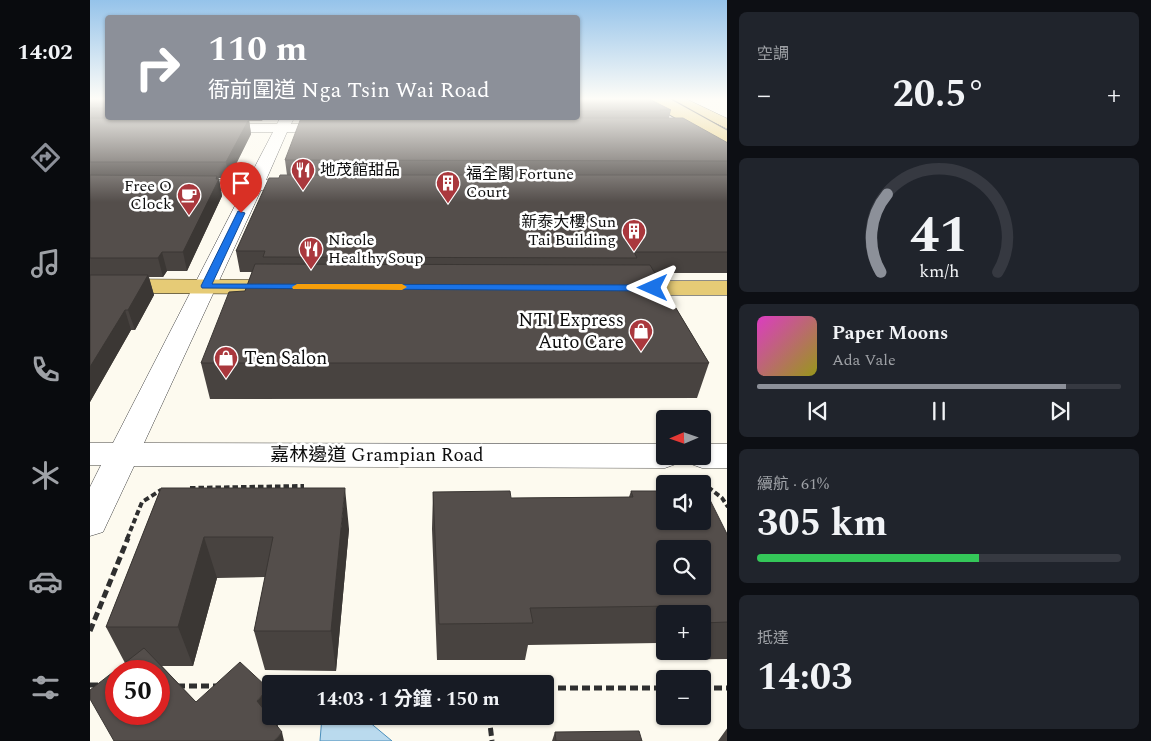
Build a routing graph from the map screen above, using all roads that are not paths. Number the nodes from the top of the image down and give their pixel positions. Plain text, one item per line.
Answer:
1 (280, 133) edge
2 (702, 133) edge
3 (716, 133) edge
4 (727, 139) edge
5 (727, 148) edge
6 (165, 185) edge
7 (254, 185) junction
8 (324, 186) edge
9 (90, 286) edge
10 (206, 286) junction
11 (306, 287) edge
12 (607, 288) edge
13 (727, 288) edge
14 (90, 454) edge
15 (122, 454) junction
16 (656, 456) edge
17 (90, 522) edge

1 - 7 street
2 - 5 main road
3 - 4 main road, bridge
6 - 7 street
7 - 8 street
7 - 10 street
9 - 10 main road
10 - 11 main road
10 - 15 street
12 - 13 main road
14 - 15 street, 嘉林邊道 Grampian Road
15 - 16 street, 嘉林邊道 Grampian Road
15 - 17 street

